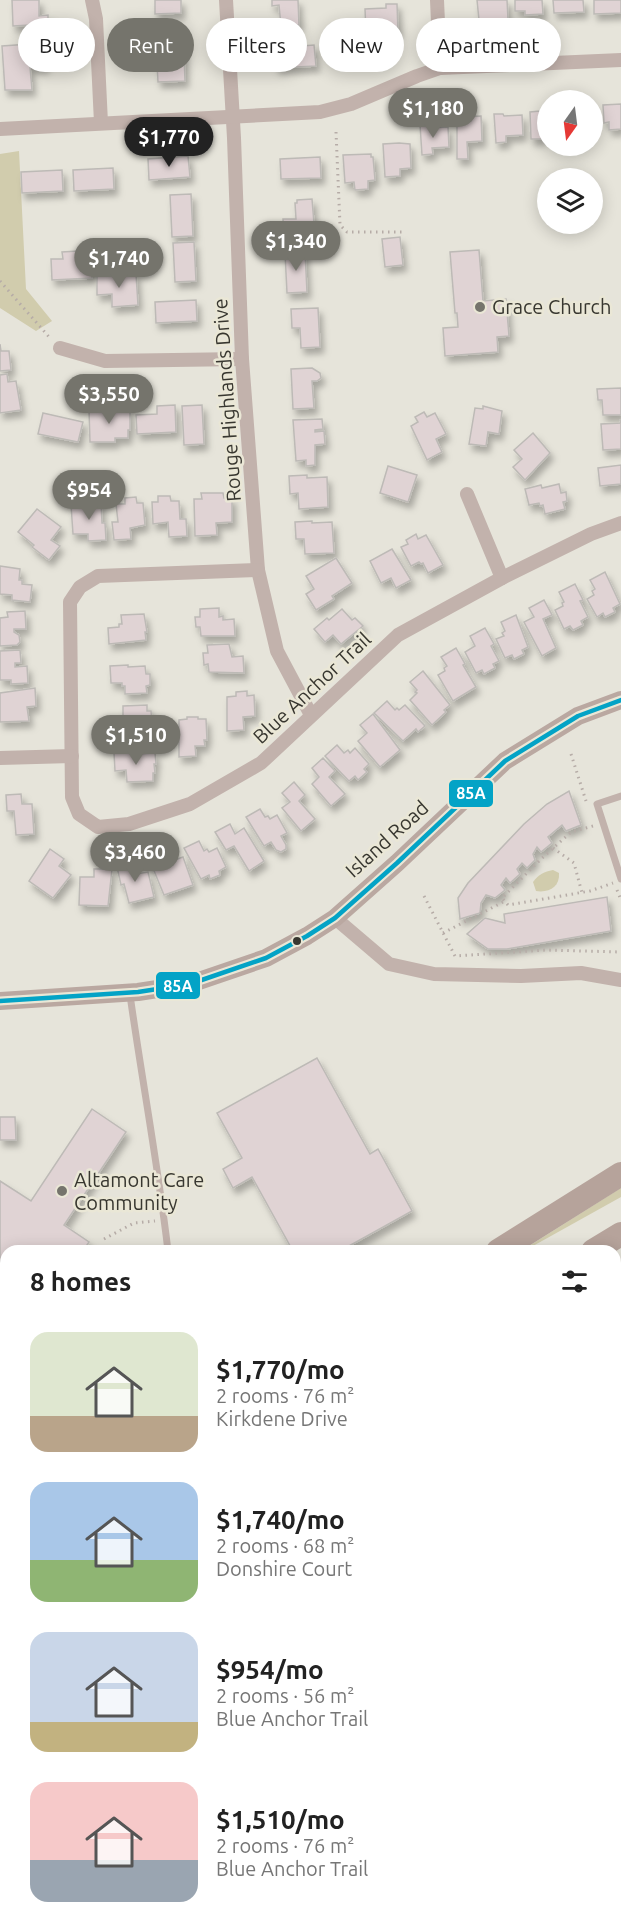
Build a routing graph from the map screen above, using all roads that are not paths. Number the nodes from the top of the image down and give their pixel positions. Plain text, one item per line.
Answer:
1 (92, 0) edge
2 (226, 0) edge
3 (437, 0) edge
4 (438, 18) edge
5 (621, 60) edge
6 (561, 63) edge
7 (428, 72) edge
8 (232, 116) junction
9 (101, 123) junction
10 (0, 129) edge
11 (60, 348) road end
12 (242, 358) junction
13 (467, 494) dead end
14 (621, 523) edge
15 (258, 570) junction
16 (502, 578) junction
17 (621, 700) edge
18 (311, 715) junction
19 (72, 756) junction
20 (0, 758) edge
21 (621, 796) edge
22 (618, 881) edge
23 (335, 918) junction
24 (621, 980) edge
25 (130, 992) junction
26 (0, 1001) edge
27 (621, 1174) edge
28 (621, 1234) edge
29 (167, 1245) edge
30 (508, 1245) edge
31 (602, 1245) edge

1 - 9 street
2 - 8 street, Rouge Highlands Drive
3 - 4 street
5 - 6 street
7 - 8 street
8 - 9 street
8 - 12 street, Rouge Highlands Drive
9 - 10 street
11 - 12 street
12 - 15 street, Rouge Highlands Drive
13 - 16 street
14 - 16 street, Blue Anchor Trail
15 - 18 street, Rouge Highlands Drive
15 - 19 street, Blue Anchor Trail
16 - 18 street, Blue Anchor Trail
17 - 23 street, Island Road
18 - 19 street, Blue Anchor Trail
19 - 20 street
21 - 22 lane
23 - 24 street
23 - 25 street, Island Road
25 - 26 street, Island Road
25 - 29 lane
27 - 30 highway
28 - 31 highway

